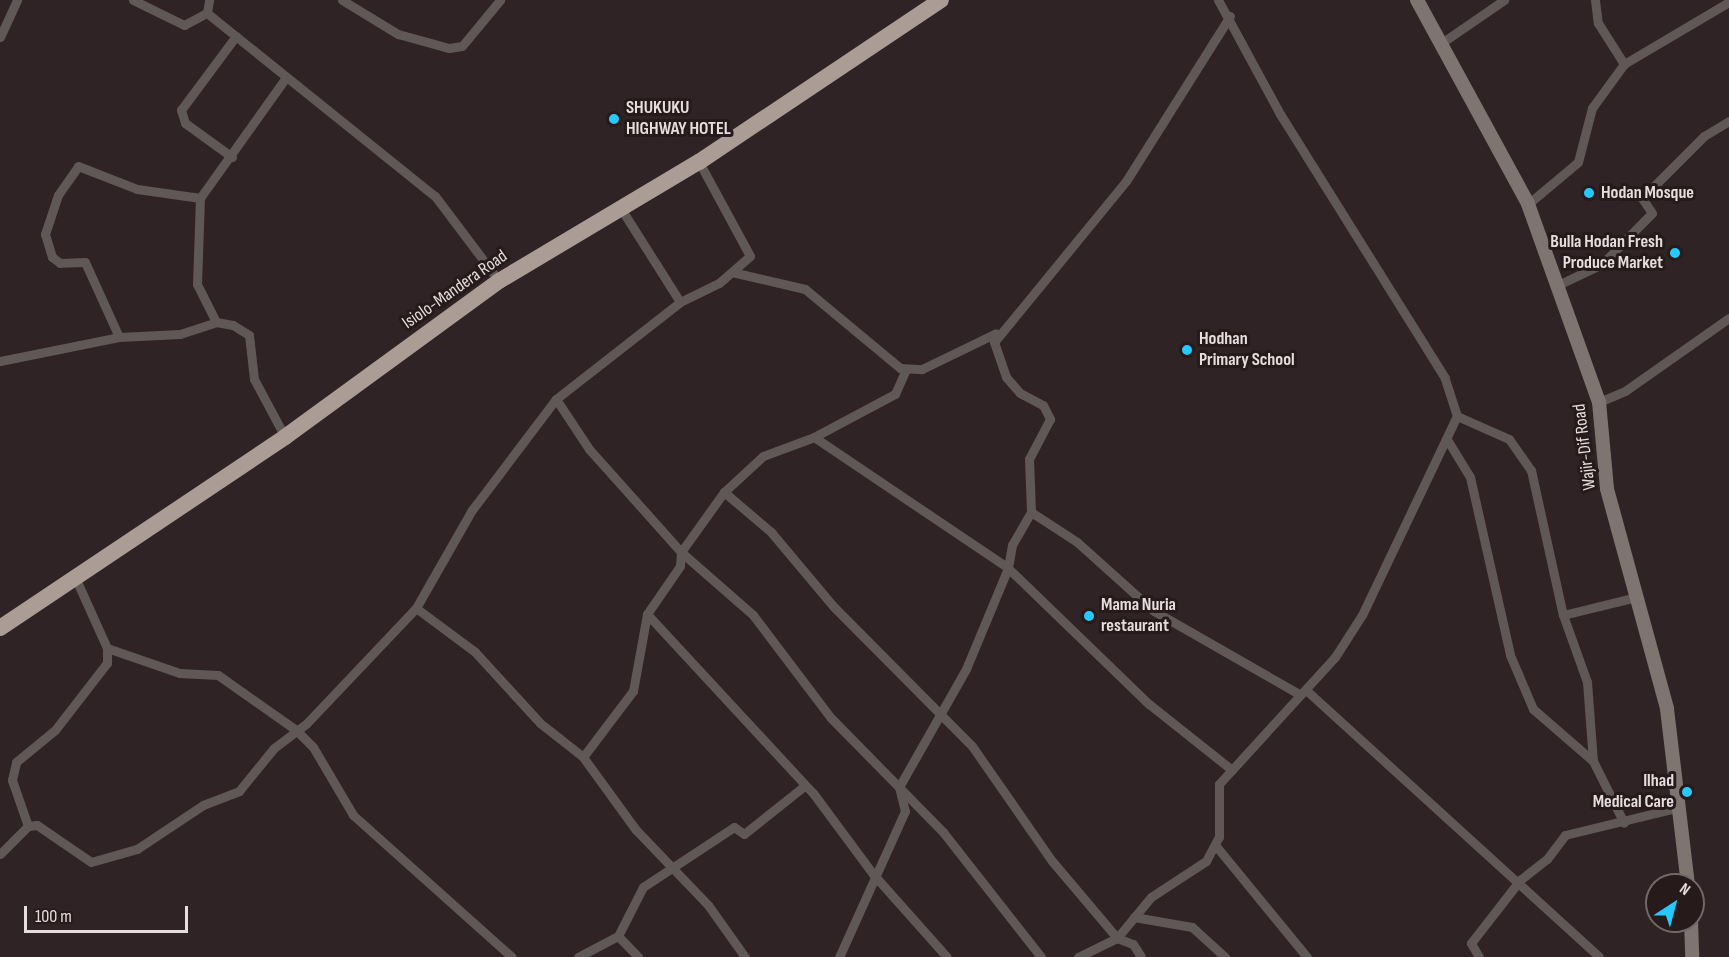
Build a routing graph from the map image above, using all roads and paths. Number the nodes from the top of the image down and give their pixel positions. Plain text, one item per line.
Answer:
1 (17, 0) edge
2 (133, 0) edge
3 (209, 0) edge
4 (342, 0) edge
5 (500, 0) edge
6 (942, 0) edge
7 (1218, 0) edge
8 (1417, 0) edge
9 (1504, 0) edge
10 (1595, 0) edge
11 (1729, 2) edge
12 (207, 13) junction
13 (1230, 16) junction
14 (236, 36) junction
15 (0, 37) edge
16 (1440, 44) junction
17 (1624, 64) junction
18 (285, 79) junction
19 (1729, 121) edge
20 (232, 158) junction
21 (699, 162) junction
22 (200, 198) junction
23 (1528, 204) junction
24 (619, 205) junction
25 (732, 272) junction
26 (499, 281) junction
27 (1558, 285) junction
28 (680, 302) junction
29 (1729, 318) edge
30 (216, 322) junction
31 (996, 333) junction
32 (119, 337) junction
33 (0, 361) edge
34 (906, 369) junction
35 (556, 399) junction
36 (1599, 402) junction
37 (1457, 416) junction
38 (285, 437) junction
39 (814, 438) junction
40 (1448, 441) junction
41 (724, 492) junction
42 (1031, 513) junction
43 (681, 552) junction
44 (1008, 568) junction
45 (75, 577) junction
46 (1633, 598) junction
47 (416, 608) junction
48 (647, 614) junction
49 (1563, 615) junction
50 (0, 628) edge
51 (107, 648) junction
52 (1302, 692) junction
53 (939, 713) junction
54 (296, 729) junction
55 (582, 757) junction
56 (1593, 761) junction
57 (1232, 770) junction
58 (803, 787) junction
59 (899, 787) junction
60 (1680, 807) junction
61 (1624, 823) junction
62 (28, 826) junction
63 (1215, 846) junction
64 (0, 854) edge
65 (671, 870) junction
66 (1687, 873) edge
67 (873, 874) junction
68 (1520, 880) junction
69 (1134, 917) junction
70 (1691, 933) edge
71 (618, 936) junction
72 (1117, 938) junction
73 (512, 957) edge
74 (578, 957) edge
75 (638, 957) edge
76 (745, 957) edge
77 (839, 957) edge
78 (947, 957) edge
79 (1041, 957) edge
80 (1078, 957) edge
81 (1141, 957) edge
82 (1225, 957) edge
83 (1307, 957) edge
84 (1479, 957) edge
85 (1599, 957) edge
86 (1692, 957) edge

1 - 15 street
2 - 12 street
3 - 12 street
4 - 5 street
6 - 21 highway, Isiolo-Mandera Road
7 - 13 street
8 - 16 main road, Wajir-Dif Road
9 - 16 street
10 - 17 street
11 - 17 street
12 - 14 street
13 - 31 street
13 - 37 street
14 - 18 street
14 - 20 street
16 - 23 main road, Wajir-Dif Road
17 - 23 street
18 - 20 street
18 - 26 street
19 - 27 street
20 - 22 street
21 - 24 highway, Isiolo-Mandera Road
21 - 25 street
22 - 30 street
22 - 32 street
23 - 27 main road, Wajir-Dif Road
24 - 26 highway, Isiolo-Mandera Road
24 - 28 street
25 - 28 street
25 - 34 street
26 - 38 highway, Isiolo-Mandera Road
27 - 36 main road, Wajir-Dif Road
28 - 35 street
29 - 36 street
30 - 32 street
30 - 38 street
31 - 34 street
31 - 42 street
32 - 33 street
34 - 39 street
35 - 43 street
35 - 47 street
36 - 46 main road, Wajir-Dif Road
37 - 40 street
37 - 49 street
38 - 45 highway, Isiolo-Mandera Road
39 - 41 street
39 - 44 street
40 - 52 street
40 - 56 street
41 - 43 street
41 - 53 street
42 - 44 street
42 - 52 street
43 - 48 street
43 - 59 street
44 - 53 street
44 - 57 street
45 - 50 highway, Isiolo-Mandera Road
45 - 51 street
46 - 49 street
46 - 60 main road, Wajir-Dif Road
47 - 54 street
47 - 55 street
48 - 55 street
48 - 58 street
49 - 56 street
51 - 54 street
51 - 62 street
52 - 57 street
52 - 68 street
53 - 59 street
53 - 72 street
54 - 62 street
54 - 73 street
55 - 65 street
56 - 61 street
57 - 63 street
58 - 65 street
58 - 67 street
59 - 67 street
59 - 79 street
60 - 61 street
60 - 66 main road, Wajir-Dif Road
61 - 68 street
62 - 64 street
63 - 69 street
63 - 83 street
65 - 71 street
65 - 76 street
67 - 77 street
67 - 78 street
68 - 84 street
68 - 85 street
69 - 72 street
69 - 82 street
70 - 86 main road
71 - 74 street
71 - 75 street
72 - 80 street
72 - 81 street

